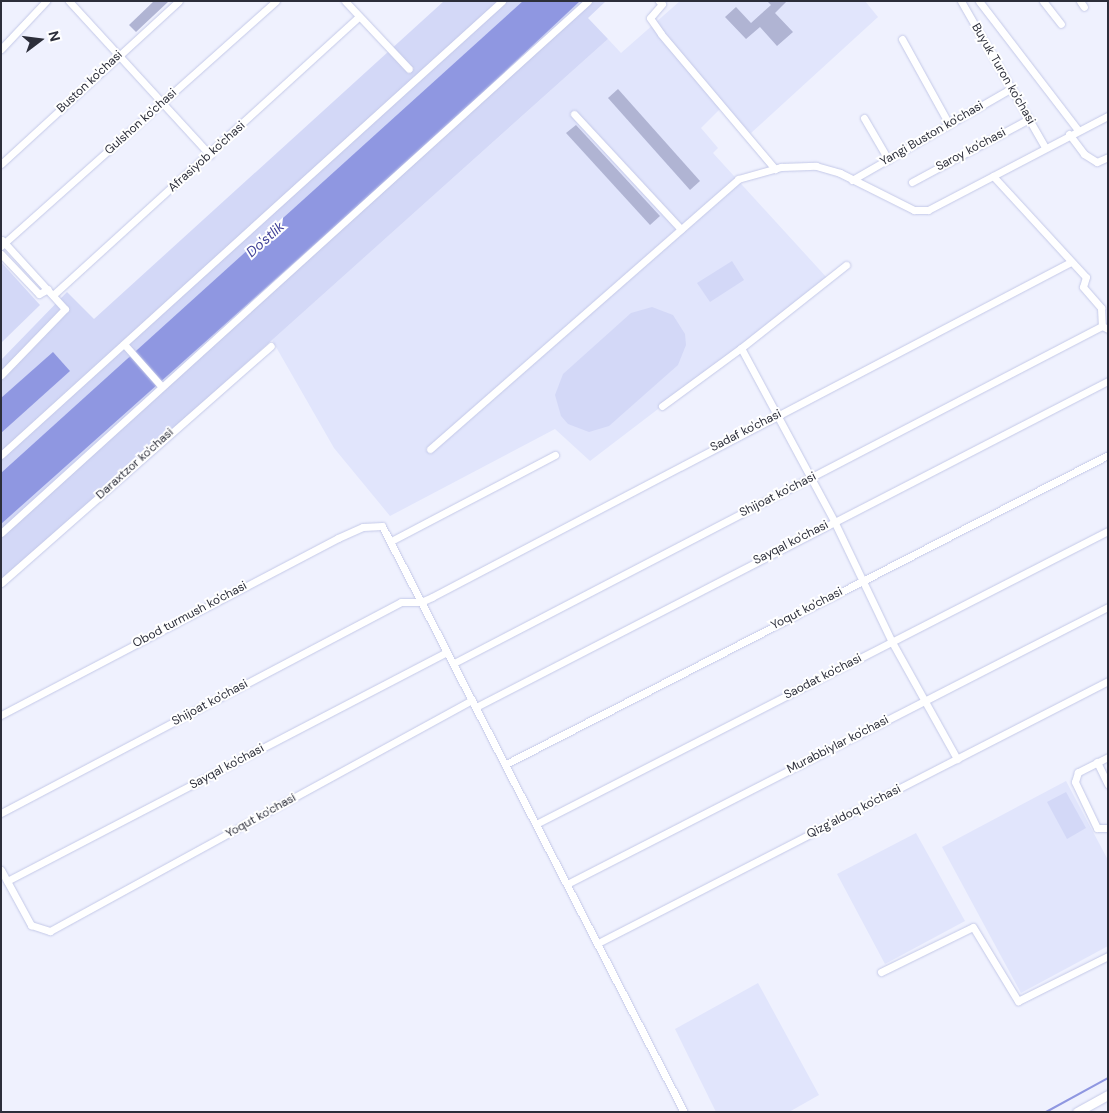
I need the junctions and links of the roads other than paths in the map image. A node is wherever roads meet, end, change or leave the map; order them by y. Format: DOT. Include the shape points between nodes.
graph roads {
  1 [pos="46,1"];
  2 [pos="69,1"];
  3 [pos="180,1"];
  4 [pos="276,1"];
  5 [pos="345,1"];
  6 [pos="502,1"];
  7 [pos="588,1"];
  8 [pos="659,1"];
  9 [pos="961,1"];
  10 [pos="979,1"];
  11 [pos="1043,1"];
  12 [pos="359,17"];
  13 [pos="1062,24"];
  14 [pos="902,39"];
  15 [pos="1,49"];
  16 [pos="120,55"];
  17 [pos="409,69"];
  18 [pos="1012,88"];
  19 [pos="162,103"];
  20 [pos="574,114"];
  21 [pos="1108,116"];
  22 [pos="864,118"];
  23 [pos="1029,119"];
  24 [pos="949,124"];
  25 [pos="1078,130"];
  26 [pos="1069,134"];
  27 [pos="1045,148"];
  28 [pos="210,155"];
  29 [pos="1108,157"];
  30 [pos="888,159"];
  31 [pos="1,164"];
  32 [pos="775,169"];
  33 [pos="992,176"];
  34 [pos="852,180"];
  35 [pos="912,182"];
  36 [pos="681,229"];
  37 [pos="2,243"];
  38 [pos="1,254"];
  39 [pos="1071,262"];
  40 [pos="846,265"];
  41 [pos="50,292"];
  42 [pos="1105,328"];
  43 [pos="124,344"];
  44 [pos="271,346"];
  45 [pos="741,348"];
  46 [pos="1,374"];
  47 [pos="1108,381"];
  48 [pos="162,387"];
  49 [pos="662,406"];
  50 [pos="777,416"];
  51 [pos="430,449"];
  52 [pos="1,455"];
  53 [pos="555,455"];
  54 [pos="1108,455"];
  55 [pos="811,478"];
  56 [pos="834,521"];
  57 [pos="1108,531"];
  58 [pos="1,533"];
  59 [pos="393,540"];
  60 [pos="862,581"];
  61 [pos="1,583"];
  62 [pos="421,602"];
  63 [pos="1108,607"];
  64 [pos="892,642"];
  65 [pos="446,652"];
  66 [pos="454,663"];
  67 [pos="1108,681"];
  68 [pos="924,701"];
  69 [pos="474,704"];
  70 [pos="1,715"];
  71 [pos="1108,756"];
  72 [pos="957,759"];
  73 [pos="1096,762"];
  74 [pos="506,764"];
  75 [pos="1108,785"];
  76 [pos="1,813"];
  77 [pos="538,823"];
  78 [pos="1108,828"];
  79 [pos="1,870"];
  80 [pos="7,881"];
  81 [pos="568,882"];
  82 [pos="600,942"];
  83 [pos="1108,956"];
  84 [pos="881,972"];
  85 [pos="1108,1095"];
  86 [pos="684,1112"];
  87 [pos="1077,1112"];
  1 -- 15 [label="street"];
  2 -- 16 [label="street"];
  3 -- 16 [label="street, Buston ko'chasi"];
  4 -- 19 [label="street, Gulshon ko'chasi"];
  5 -- 12 [label="street"];
  6 -- 43 [label="street"];
  7 -- 48 [label="street"];
  8 -- 32 [label="street" via="662,4 650,18 661,34"];
  9 -- 18 [label="street, Buyuk Turon ko'chasi"];
  10 -- 25 [label="street"];
  11 -- 13 [label="street"];
  12 -- 17 [label="street"];
  12 -- 28 [label="street, Afrasiyob ko'chasi"];
  14 -- 24 [label="street"];
  16 -- 19 [label="street"];
  16 -- 31 [label="street, Buston ko'chasi"];
  18 -- 23 [label="street, Buyuk Turon ko'chasi"];
  18 -- 24 [label="street, Yangi Buston ko'chasi"];
  19 -- 28 [label="street"];
  19 -- 37 [label="street, Gulshon ko'chasi"];
  20 -- 36 [label="street"];
  21 -- 25 [label="street"];
  22 -- 30 [label="street"];
  23 -- 27 [label="street, Buyuk Turon ko'chasi"];
  23 -- 35 [label="street, Saroy ko'chasi"];
  24 -- 30 [label="street, Yangi Buston ko'chasi"];
  25 -- 26 [label="street"];
  26 -- 27 [label="street"];
  26 -- 29 [label="street" via="1084,154 1097,162"];
  27 -- 33 [label="street"];
  28 -- 41 [label="street, Afrasiyob ko'chasi"];
  30 -- 34 [label="street, Yangi Buston ko'chasi"];
  32 -- 34 [label="street" via="816,166"];
  32 -- 36 [label="street" via="738,179"];
  33 -- 34 [label="street" via="928,210 914,210"];
  33 -- 39 [label="street"];
  36 -- 51 [label="street"];
  37 -- 41 [label="street"];
  38 -- 41 [label="street" via="39,294"];
  39 -- 42 [label="street" via="1086,278 1083,287 1101,308"];
  39 -- 50 [label="street, Sadaf ko'chasi"];
  40 -- 45 [label="street"];
  41 -- 46 [label="street" via="66,309"];
  42 -- 55 [label="street, Shijoat ko'chasi"];
  43 -- 48 [label="street"];
  43 -- 52 [label="street"];
  44 -- 61 [label="street, Daraxtzor ko'chasi"];
  45 -- 49 [label="street"];
  45 -- 50 [label="street"];
  47 -- 56 [label="street, Sayqal ko'chasi"];
  48 -- 58 [label="street"];
  50 -- 55 [label="street"];
  50 -- 62 [label="street, Sadaf ko'chasi"];
  53 -- 59 [label="street"];
  54 -- 60 [label="street, Yoqut ko'chasi"];
  55 -- 56 [label="street"];
  55 -- 66 [label="street, Shijoat ko'chasi"];
  56 -- 60 [label="street"];
  56 -- 69 [label="street, Sayqal ko'chasi"];
  57 -- 64 [label="street, Saodat ko'chasi"];
  59 -- 62 [label="street"];
  59 -- 70 [label="street, Obod turmush ko'chasi" via="382,526 363,527 338,538"];
  60 -- 64 [label="street"];
  60 -- 74 [label="street, Yoqut ko'chasi"];
  62 -- 65 [label="street"];
  62 -- 76 [label="street, Shijoat ko'chasi" via="401,602"];
  63 -- 68 [label="street, Murabbiylar ko'chasi"];
  64 -- 68 [label="street"];
  64 -- 77 [label="street, Saodat ko'chasi"];
  65 -- 66 [label="street"];
  65 -- 80 [label="street, Sayqal ko'chasi"];
  66 -- 69 [label="street"];
  67 -- 72 [label="street, Qizg'aldoq ko'chasi"];
  68 -- 72 [label="street"];
  68 -- 81 [label="street, Murabbiylar ko'chasi"];
  69 -- 74 [label="street"];
  69 -- 80 [label="street, Yoqut ko'chasi" via="50,931 31,925"];
  71 -- 73 [label="street"];
  72 -- 82 [label="street, Qizg'aldoq ko'chasi"];
  73 -- 75 [label="street"];
  73 -- 78 [label="street" via="1078,772 1075,782 1097,828"];
  74 -- 77 [label="street"];
  77 -- 81 [label="street"];
  79 -- 80 [label="street"];
  81 -- 82 [label="street"];
  82 -- 86 [label="street" via="618,986"];
  83 -- 84 [label="street" via="1018,1002 973,927"];
  85 -- 87 [label="main road"];
}
